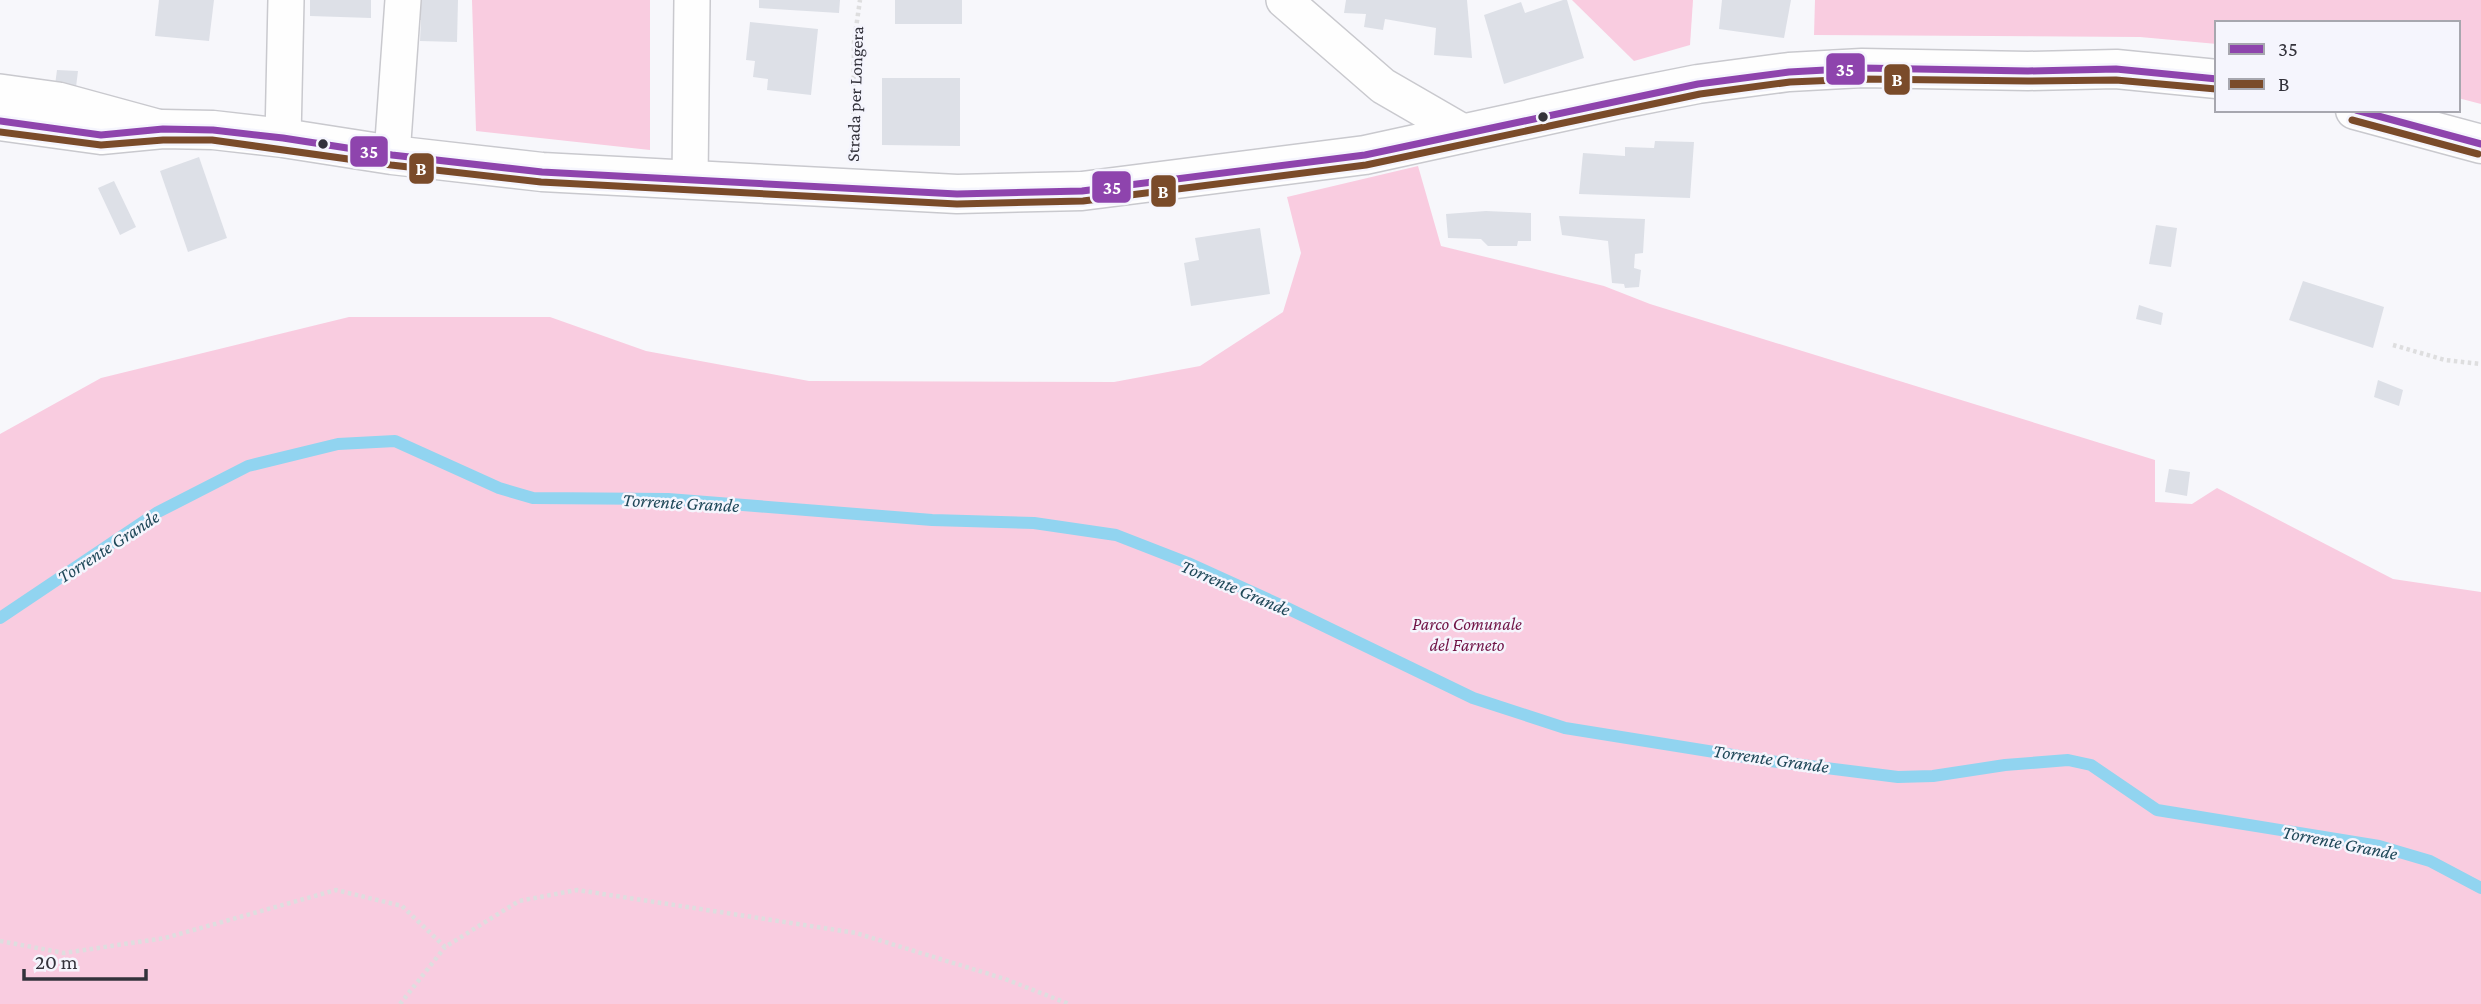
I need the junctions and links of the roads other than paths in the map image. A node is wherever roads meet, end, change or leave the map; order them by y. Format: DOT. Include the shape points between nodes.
graph roads {
  1 [pos="286,0"];
  2 [pos="402,0"];
  3 [pos="692,0"];
  4 [pos="1284,0"];
  5 [pos="2215,79"];
  6 [pos="0,92"];
  7 [pos="2362,112"];
  8 [pos="0,121"];
  9 [pos="163,129"];
  10 [pos="1466,134"];
  11 [pos="283,138"];
  12 [pos="2481,144"];
  13 [pos="392,155"];
  14 [pos="690,180"];
  1 -- 11 [label="street"];
  2 -- 13 [label="street"];
  3 -- 14 [label="street"];
  4 -- 10 [label="street" via="1383,86"];
  5 -- 10 [label="street" via="2116,69 1789,72 1698,85"];
  6 -- 9 [label="street" via="58,100"];
  7 -- 12 [label="street"];
  8 -- 9 [label="street" via="101,135"];
  9 -- 11 [label="street"];
  10 -- 14 [label="street" via="1366,155 1082,191 957,194"];
  11 -- 13 [label="street"];
  13 -- 14 [label="street" via="542,172"];
}
